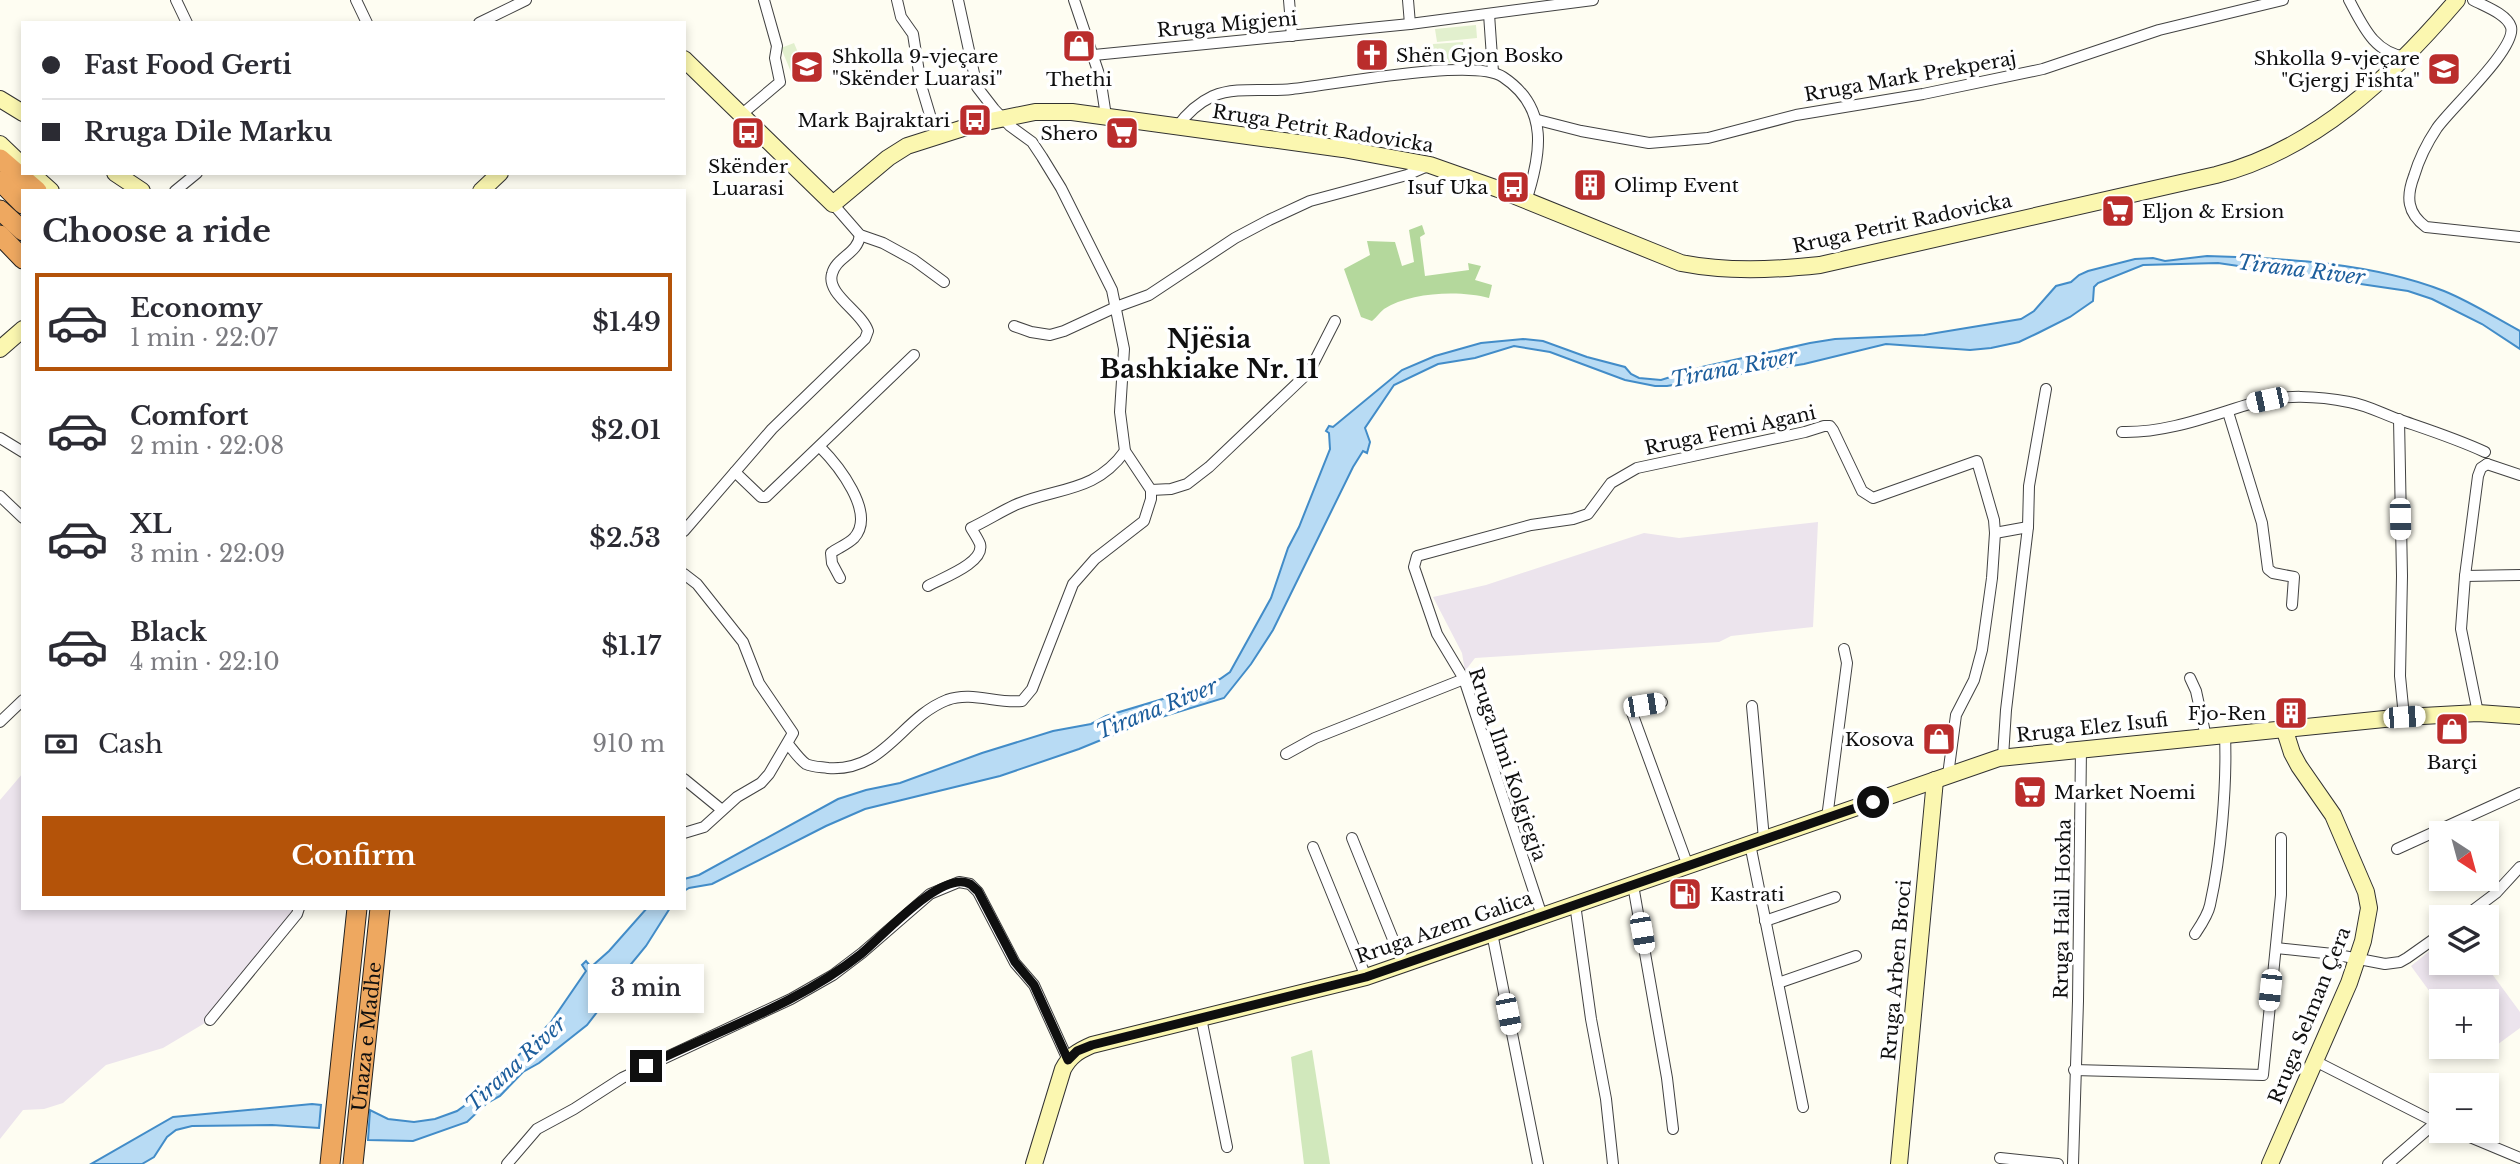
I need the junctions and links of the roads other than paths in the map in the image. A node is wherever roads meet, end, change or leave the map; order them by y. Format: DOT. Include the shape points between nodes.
graph roads {
  1 [pos="176,0"];
  2 [pos="356,0"];
  3 [pos="526,0"];
  4 [pos="764,0"];
  5 [pos="897,0"];
  6 [pos="958,0"];
  7 [pos="1074,0"];
  8 [pos="1289,0"];
  9 [pos="1408,0"];
  10 [pos="1592,0"];
  11 [pos="2283,0"];
  12 [pos="2350,0"];
  13 [pos="2457,0"];
  14 [pos="2473,0"];
  15 [pos="1489,14"];
  16 [pos="186,21"];
  17 [pos="366,21"];
  18 [pos="483,21"];
  19 [pos="1410,24"];
  20 [pos="1292,36"];
  21 [pos="2514,43"];
  22 [pos="1094,55"];
  23 [pos="2406,57"];
  24 [pos="686,62"];
  25 [pos="1493,72"];
  26 [pos="742,114"];
  27 [pos="1107,116"];
  28 [pos="1003,119"];
  29 [pos="1538,120"];
  30 [pos="1177,127"];
  31 [pos="936,135"];
  32 [pos="0,144"];
  33 [pos="0,159"];
  34 [pos="21,164"];
  35 [pos="1430,165"];
  36 [pos="33,175"];
  37 [pos="118,175"];
  38 [pos="195,175"];
  39 [pos="498,175"];
  40 [pos="0,181"];
  41 [pos="35,189"];
  42 [pos="49,189"];
  43 [pos="139,189"];
  44 [pos="177,189"];
  45 [pos="483,189"];
  46 [pos="1526,201"];
  47 [pos="21,202"];
  48 [pos="833,204"];
  49 [pos="0,210"];
  50 [pos="21,229"];
  51 [pos="0,235"];
  52 [pos="860,235"];
  53 [pos="2520,237"];
  54 [pos="0,248"];
  55 [pos="21,257"];
  56 [pos="21,266"];
  57 [pos="944,282"];
  58 [pos="1116,307"];
  59 [pos="1335,321"];
  60 [pos="1014,326"];
  61 [pos="21,331"];
  62 [pos="0,349"];
  63 [pos="914,355"];
  64 [pos="2046,389"];
  65 [pos="2228,412"];
  66 [pos="2399,419"];
  67 [pos="2122,432"];
  68 [pos="0,438"];
  69 [pos="820,447"];
  70 [pos="21,451"];
  71 [pos="1125,451"];
  72 [pos="2487,464"];
  73 [pos="735,472"];
  74 [pos="2520,475"];
  75 [pos="1151,490"];
  76 [pos="0,496"];
  77 [pos="1588,514"];
  78 [pos="21,516"];
  79 [pos="2028,527"];
  80 [pos="686,529"];
  81 [pos="1996,533"];
  82 [pos="2520,575"];
  83 [pos="686,576"];
  84 [pos="2465,576"];
  85 [pos="841,578"];
  86 [pos="928,586"];
  87 [pos="2292,605"];
  88 [pos="1844,649"];
  89 [pos="2190,678"];
  90 [pos="1464,679"];
  91 [pos="21,702"];
  92 [pos="1662,702"];
  93 [pos="1752,706"];
  94 [pos="2477,713"];
  95 [pos="2520,716"];
  96 [pos="2404,717"];
  97 [pos="0,722"];
  98 [pos="2285,731"];
  99 [pos="2225,735"];
  100 [pos="2206,737"];
  101 [pos="788,744"];
  102 [pos="2081,748"];
  103 [pos="1286,754"];
  104 [pos="2003,757"];
  105 [pos="1941,778"];
  106 [pos="686,781"];
  107 [pos="2520,793"];
  108 [pos="722,810"];
  109 [pos="1827,818"];
  110 [pos="686,832"];
  111 [pos="1352,838"];
  112 [pos="2281,838"];
  113 [pos="1757,842"];
  114 [pos="1313,847"];
  115 [pos="2397,849"];
  116 [pos="1688,866"];
  117 [pos="2520,867"];
  118 [pos="1633,885"];
  119 [pos="1835,897"];
  120 [pos="1575,905"];
  121 [pos="2480,905"];
  122 [pos="299,910"];
  123 [pos="357,910"];
  124 [pos="380,910"];
  125 [pos="1542,916"];
  126 [pos="1765,921"];
  127 [pos="1492,933"];
  128 [pos="2196,934"];
  129 [pos="2429,942"];
  130 [pos="2276,948"];
  131 [pos="1856,956"];
  132 [pos="2357,960"];
  133 [pos="1403,964"];
  134 [pos="1366,977"];
  135 [pos="1778,983"];
  136 [pos="1201,1018"];
  137 [pos="210,1020"];
  138 [pos="1068,1060"];
  139 [pos="2315,1061"];
  140 [pos="2074,1070"];
  141 [pos="1803,1107"];
  142 [pos="2429,1119"];
  143 [pos="1673,1129"];
  144 [pos="2429,1131"];
  145 [pos="2484,1143"];
  146 [pos="1040,1144"];
  147 [pos="1227,1147"];
  148 [pos="2000,1158"];
  149 [pos="2520,1158"];
  150 [pos="330,1164"];
  151 [pos="353,1164"];
  152 [pos="507,1164"];
  153 [pos="1034,1164"];
  154 [pos="1043,1164"];
  155 [pos="1538,1164"];
  156 [pos="1613,1164"];
  157 [pos="1899,1164"];
  158 [pos="2059,1164"];
  159 [pos="2073,1164"];
  160 [pos="2270,1164"];
  161 [pos="2388,1164"];
  1 -- 16 [label="street"];
  2 -- 17 [label="street"];
  3 -- 18 [label="street"];
  4 -- 26 [label="street" via="777,46 780,82"];
  5 -- 31 [label="street" via="901,17 913,34 921,85"];
  6 -- 28 [label="street" via="977,87"];
  7 -- 22 [label="street"];
  8 -- 20 [label="street"];
  9 -- 19 [label="street"];
  10 -- 15 [label="street, Rruga Migjeni"];
  11 -- 29 [label="street, Rruga Mark Prekperaj" via="2159,30 2043,69 1796,115 1708,138 1649,143"];
  12 -- 23 [label="street" via="2374,42"];
  13 -- 23 [label="main road, Rruga Petrit Radovicka"];
  14 -- 21 [label="street" via="2508,20"];
  15 -- 19 [label="street, Rruga Migjeni"];
  15 -- 25 [label="street"];
  19 -- 20 [label="street, Rruga Migjeni"];
  20 -- 22 [label="street, Rruga Migjeni"];
  21 -- 53 [label="street" via="2433,136 2408,198 2415,219 2426,227"];
  22 -- 27 [label="street"];
  23 -- 46 [label="main road, Rruga Petrit Radovicka" via="2332,120 2249,165 1820,265 1707,268"];
  24 -- 26 [label="main road"];
  25 -- 29 [label="street" via="1517,89"];
  25 -- 30 [label="street" via="1425,72 1214,95 1192,108"];
  26 -- 48 [label="main road"];
  27 -- 28 [label="main road, Rruga Petrit Radovicka" via="1035,112"];
  27 -- 30 [label="main road, Rruga Petrit Radovicka"];
  28 -- 31 [label="main road, Rruga Petrit Radovicka"];
  28 -- 58 [label="street" via="1032,142 1061,188 1112,290"];
  29 -- 46 [label="street" via="1536,163"];
  30 -- 35 [label="main road, Rruga Petrit Radovicka"];
  31 -- 48 [label="main road, Rruga Petrit Radovicka" via="888,158"];
  32 -- 34 [label="main road"];
  33 -- 41 [label="highway"];
  35 -- 46 [label="main road, Rruga Petrit Radovicka"];
  35 -- 58 [label="street" via="1310,201 1235,238 1149,295"];
  36 -- 42 [label="main road"];
  37 -- 43 [label="main road"];
  38 -- 44 [label="street"];
  39 -- 45 [label="main road"];
  40 -- 47 [label="highway"];
  48 -- 52 [label="street"];
  49 -- 50 [label="highway"];
  51 -- 55 [label="highway"];
  52 -- 57 [label="street" via="914,260"];
  52 -- 73 [label="street" via="859,243 833,269 831,285 866,324 865,339 772,429"];
  54 -- 56 [label="main road"];
  58 -- 60 [label="street" via="1049,335"];
  58 -- 71 [label="street" via="1124,349 1120,412"];
  59 -- 75 [label="street" via="1309,372 1209,467 1187,484"];
  61 -- 62 [label="main road"];
  63 -- 69 [label="street"];
  64 -- 79 [label="street, Rruga Elez Isufi" via="2029,486"];
  65 -- 66 [label="street" via="2260,401 2296,398 2349,402"];
  65 -- 67 [label="street" via="2175,427"];
  65 -- 87 [label="street" via="2262,523 2268,569 2294,578"];
  66 -- 72 [label="street" via="2485,447"];
  66 -- 96 [label="street"];
  68 -- 70 [label="street"];
  69 -- 73 [label="street" via="766,497"];
  69 -- 85 [label="street" via="844,474 858,507 854,538 831,553"];
  71 -- 75 [label="street"];
  71 -- 86 [label="street" via="1115,464 1077,487 1016,505 971,528 981,546 979,554 970,565"];
  72 -- 74 [label="street"];
  72 -- 84 [label="street" via="2478,476"];
  73 -- 80 [label="street"];
  75 -- 101 [label="street" via="1144,521 1095,559 1073,584 1032,689 1022,701 953,698 933,708 868,761 836,768 807,764"];
  76 -- 78 [label="street"];
  77 -- 81 [label="street, Rruga Femi Agani" via="1611,483 1637,468 1824,425 1833,430 1862,491 1873,498 1977,461"];
  77 -- 90 [label="street, Rruga Ilmi Kolgjegja" via="1417,556 1414,567 1437,634"];
  79 -- 81 [label="street"];
  79 -- 104 [label="street, Rruga Elez Isufi"];
  81 -- 105 [label="street" via="1982,650 1974,680 1956,715"];
  82 -- 84 [label="street"];
  83 -- 101 [label="street" via="743,642 759,683 793,733"];
  84 -- 94 [label="street" via="2461,629"];
  88 -- 109 [label="street" via="1847,663"];
  89 -- 100 [label="street"];
  90 -- 103 [label="street"];
  90 -- 125 [label="street, Rruga Ilmi Kolgjegja"];
  91 -- 97 [label="street"];
  92 -- 116 [label="street" via="1631,710"];
  93 -- 113 [label="street"];
  94 -- 95 [label="main road, Rruga Elez Isufi"];
  94 -- 96 [label="main road, Rruga Elez Isufi"];
  96 -- 98 [label="main road, Rruga Elez Isufi"];
  98 -- 99 [label="main road, Rruga Elez Isufi"];
  98 -- 132 [label="main road, Rruga Selman Çera" via="2299,766 2333,816 2366,892 2368,924"];
  99 -- 100 [label="main road, Rruga Elez Isufi"];
  99 -- 128 [label="street" via="2210,906"];
  100 -- 102 [label="main road, Rruga Elez Isufi"];
  101 -- 108 [label="street" via="761,783"];
  102 -- 104 [label="main road, Rruga Elez Isufi"];
  102 -- 140 [label="street, Rruga Halil Hoxha"];
  104 -- 105 [label="main road, Rruga Elez Isufi"];
  105 -- 109 [label="main road, Rruga Azem Galica"];
  105 -- 157 [label="main road, Rruga Arben Broci"];
  106 -- 108 [label="street"];
  107 -- 115 [label="street"];
  108 -- 110 [label="street" via="704,827"];
  109 -- 113 [label="main road, Rruga Azem Galica"];
  111 -- 133 [label="street"];
  112 -- 130 [label="street"];
  113 -- 116 [label="main road, Rruga Azem Galica"];
  113 -- 126 [label="street"];
  114 -- 134 [label="street"];
  116 -- 118 [label="main road, Rruga Azem Galica"];
  117 -- 121 [label="street"];
  118 -- 120 [label="main road, Rruga Azem Galica"];
  118 -- 143 [label="street"];
  119 -- 126 [label="street"];
  120 -- 125 [label="main road, Rruga Azem Galica"];
  120 -- 156 [label="street"];
  122 -- 137 [label="street"];
  123 -- 150 [label="highway, Unaza e Madhe"];
  124 -- 151 [label="highway, Unaza e Madhe"];
  125 -- 127 [label="main road, Rruga Azem Galica"];
  126 -- 135 [label="street"];
  127 -- 133 [label="main road, Rruga Azem Galica"];
  127 -- 155 [label="street"];
  129 -- 132 [label="street" via="2400,962"];
  130 -- 132 [label="street"];
  130 -- 140 [label="street" via="2263,1076"];
  131 -- 135 [label="street"];
  132 -- 139 [label="main road, Rruga Selman Çera"];
  133 -- 134 [label="main road, Rruga Azem Galica"];
  134 -- 136 [label="main road, Rruga Azem Galica"];
  135 -- 141 [label="street"];
  136 -- 138 [label="main road, Rruga Azem Galica" via="1092,1045"];
  136 -- 147 [label="street"];
  138 -- 146 [label="main road"];
  138 -- 152 [label="street" via="1034,985 1015,962 978,891 959,882 930,894 833,975 634,1072 544,1124"];
  139 -- 142 [label="street"];
  139 -- 160 [label="main road, Rruga Selman Çera"];
  140 -- 159 [label="street, Rruga Halil Hoxha"];
  144 -- 161 [label="street"];
  145 -- 149 [label="street"];
  146 -- 153 [label="main road"];
  146 -- 154 [label="main road"];
  148 -- 158 [label="street"];
}
